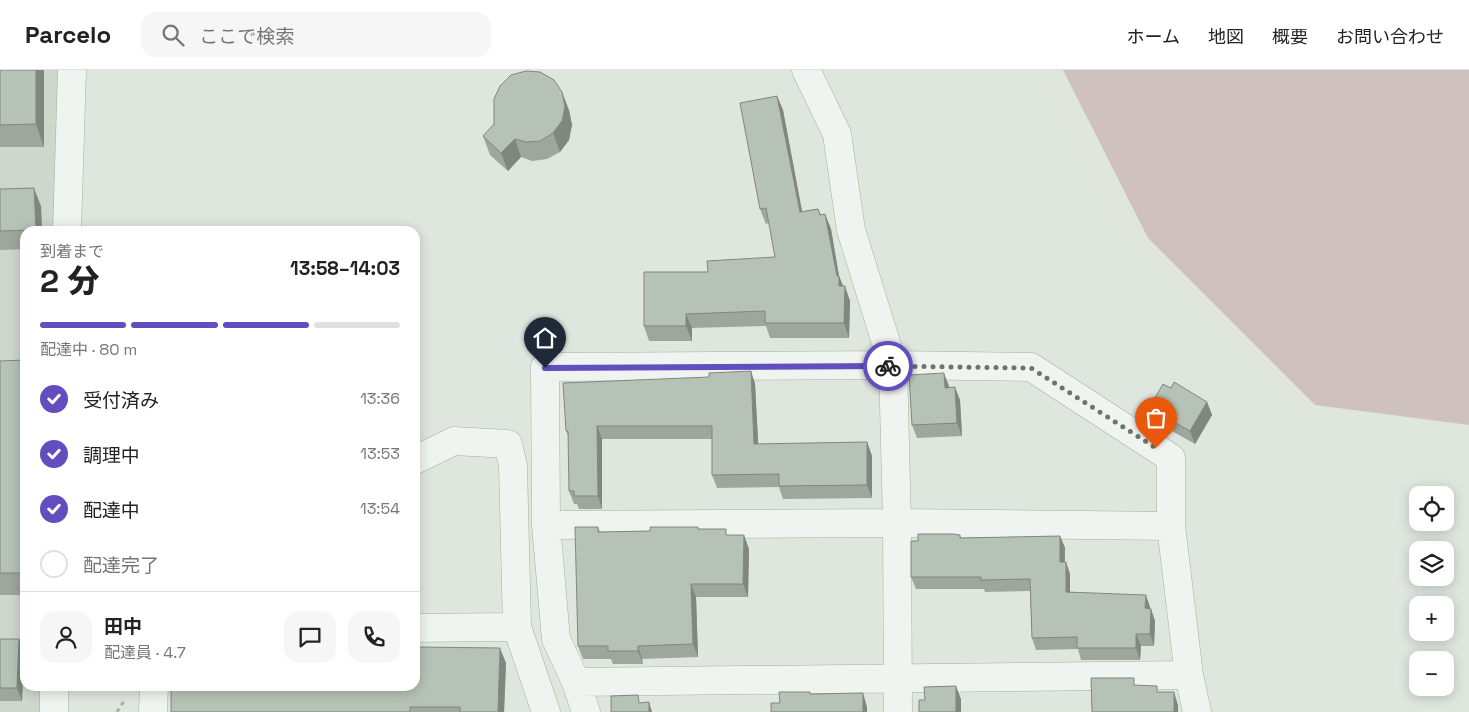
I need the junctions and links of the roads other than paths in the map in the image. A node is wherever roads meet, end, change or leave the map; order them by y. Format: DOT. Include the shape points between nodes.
graph roads {
  1 [pos="72,70"];
  2 [pos="806,70"];
  3 [pos="67,226"];
  4 [pos="893,366"];
  5 [pos="420,458"];
  6 [pos="897,523"];
  7 [pos="546,525"];
  8 [pos="1171,526"];
  9 [pos="517,626"];
  10 [pos="420,628"];
  11 [pos="1189,675"];
  12 [pos="899,678"];
  13 [pos="576,682"];
  14 [pos="54,691"];
  15 [pos="154,691"];
  16 [pos="54,712"];
  17 [pos="153,712"];
  18 [pos="546,712"];
  19 [pos="586,712"];
  20 [pos="898,712"];
  21 [pos="1197,712"];
  1 -- 3 [label="street"];
  2 -- 4 [label="street" via="837,134 851,230"];
  4 -- 6 [label="street"];
  4 -- 7 [label="street" via="545,368"];
  4 -- 8 [label="street" via="1031,368 1171,458"];
  5 -- 9 [label="street" via="454,441 508,444 513,466"];
  6 -- 7 [label="street"];
  6 -- 8 [label="street"];
  6 -- 12 [label="street"];
  7 -- 13 [label="street" via="556,639"];
  8 -- 11 [label="street"];
  9 -- 10 [label="street"];
  9 -- 18 [label="street"];
  11 -- 12 [label="street"];
  11 -- 21 [label="street"];
  12 -- 13 [label="street"];
  12 -- 20 [label="street"];
  13 -- 19 [label="street"];
  14 -- 16 [label="street"];
  15 -- 17 [label="street"];
}
